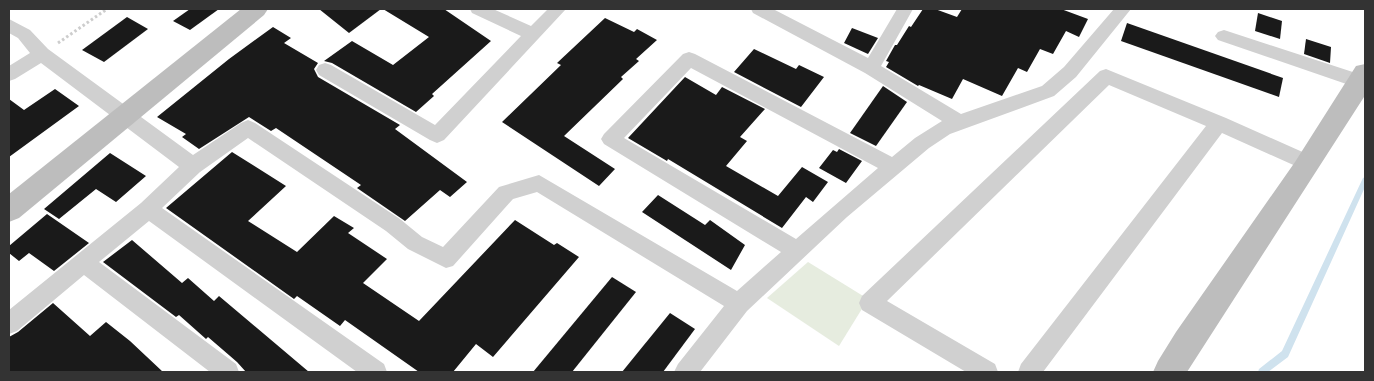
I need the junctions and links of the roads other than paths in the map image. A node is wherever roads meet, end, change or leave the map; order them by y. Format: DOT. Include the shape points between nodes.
graph roads {
  1 [pos="256,9"];
  2 [pos="478,9"];
  3 [pos="558,9"];
  4 [pos="759,9"];
  5 [pos="905,9"];
  6 [pos="1122,9"];
  7 [pos="9,25"];
  8 [pos="532,34"];
  9 [pos="1224,36"];
  10 [pos="42,54"];
  11 [pos="871,68"];
  12 [pos="325,70"];
  13 [pos="9,74"];
  14 [pos="1363,77"];
  15 [pos="125,114"];
  16 [pos="959,122"];
  17 [pos="1219,123"];
  18 [pos="1309,164"];
  19 [pos="193,166"];
  20 [pos="892,166"];
  21 [pos="148,209"];
  22 [pos="9,210"];
  23 [pos="798,250"];
  24 [pos="83,262"];
  25 [pos="739,304"];
  26 [pos="9,324"];
  27 [pos="228,372"];
  28 [pos="376,372"];
  29 [pos="686,372"];
  30 [pos="987,372"];
  31 [pos="1029,372"];
  32 [pos="1169,372"];
  1 -- 15 [label="street"];
  2 -- 8 [label="street"];
  3 -- 8 [label="street"];
  4 -- 11 [label="street"];
  5 -- 11 [label="street"];
  6 -- 16 [label="street" via="1070,72 1048,91"];
  7 -- 10 [label="street" via="24,34"];
  8 -- 12 [label="street" via="437,134"];
  9 -- 14 [label="street"];
  10 -- 13 [label="street"];
  10 -- 15 [label="street"];
  11 -- 16 [label="street"];
  14 -- 18 [label="street"];
  15 -- 19 [label="street"];
  15 -- 22 [label="street"];
  16 -- 20 [label="street" via="943,129"];
  17 -- 18 [label="street"];
  17 -- 30 [label="street" via="1106,76 870,303"];
  17 -- 31 [label="street"];
  18 -- 32 [label="street"];
  19 -- 21 [label="street"];
  19 -- 25 [label="street" via="248,128 415,243 446,259 506,193 539,183"];
  20 -- 23 [label="street"];
  20 -- 23 [label="street" via="689,59 611,139"];
  21 -- 24 [label="street"];
  21 -- 28 [label="street"];
  23 -- 25 [label="street"];
  24 -- 26 [label="street"];
  24 -- 27 [label="street"];
  25 -- 29 [label="street"];
}
